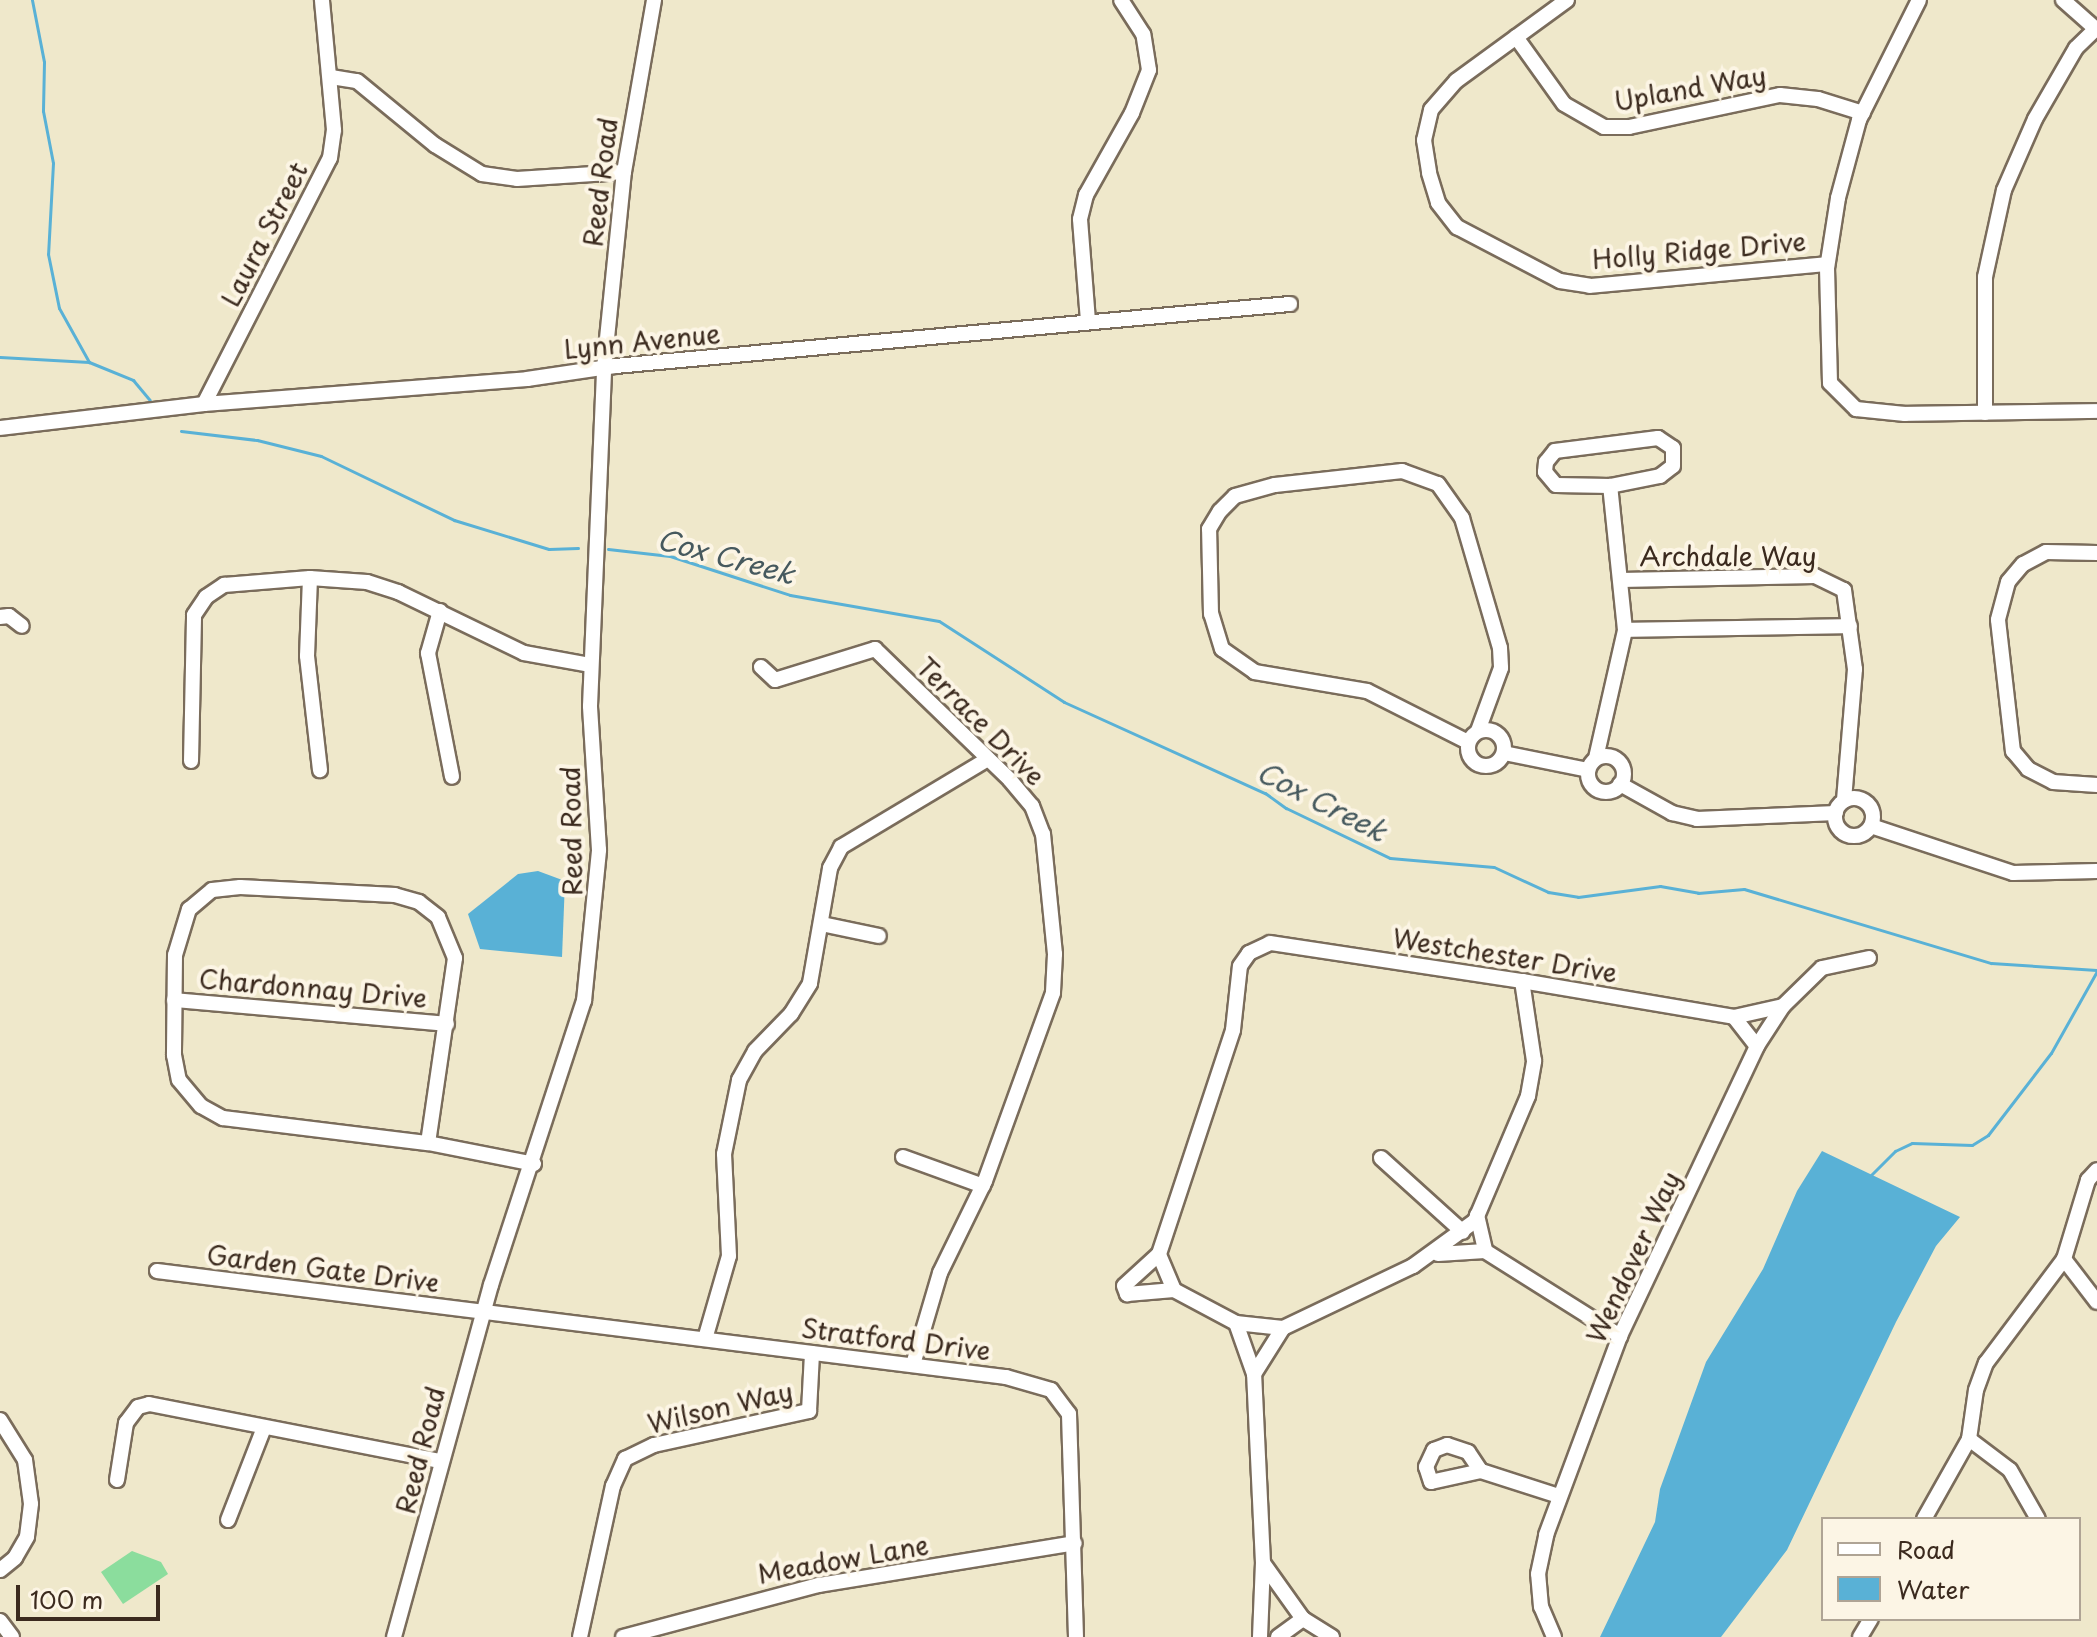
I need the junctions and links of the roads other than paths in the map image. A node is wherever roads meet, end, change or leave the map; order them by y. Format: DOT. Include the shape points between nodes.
graph roads {
  1 [pos="322,0"];
  2 [pos="654,0"];
  3 [pos="1121,0"];
  4 [pos="1567,0"];
  5 [pos="1919,0"];
  6 [pos="2063,0"];
  7 [pos="2096,30"];
  8 [pos="1516,37"];
  9 [pos="331,77"];
  10 [pos="1863,113"];
  11 [pos="624,172"];
  12 [pos="1827,264"];
  13 [pos="1290,304"];
  14 [pos="1088,321"];
  15 [pos="604,368"];
  16 [pos="204,404"];
  17 [pos="2097,411"];
  18 [pos="1985,413"];
  19 [pos="0,428"];
  20 [pos="1610,486"];
  21 [pos="2097,553"];
  22 [pos="310,578"];
  23 [pos="1621,580"];
  24 [pos="440,611"];
  25 [pos="0,617"];
  26 [pos="22,626"];
  27 [pos="1850,626"];
  28 [pos="1625,630"];
  29 [pos="591,665"];
  30 [pos="761,667"];
  31 [pos="1478,731"];
  32 [pos="1468,742"];
  33 [pos="1504,753"];
  34 [pos="988,759"];
  35 [pos="191,761"];
  36 [pos="1592,764"];
  37 [pos="320,770"];
  38 [pos="452,777"];
  39 [pos="1620,784"];
  40 [pos="2097,785"];
  41 [pos="1840,807"];
  42 [pos="1871,826"];
  43 [pos="2097,871"];
  44 [pos="822,924"];
  45 [pos="879,936"];
  46 [pos="1869,958"];
  47 [pos="1522,981"];
  48 [pos="174,1000"];
  49 [pos="1783,1006"];
  50 [pos="1734,1017"];
  51 [pos="447,1024"];
  52 [pos="1757,1046"];
  53 [pos="428,1143"];
  54 [pos="903,1157"];
  55 [pos="1381,1158"];
  56 [pos="534,1164"];
  57 [pos="2097,1170"];
  58 [pos="983,1186"];
  59 [pos="1477,1215"];
  60 [pos="1463,1232"];
  61 [pos="1485,1251"];
  62 [pos="1159,1254"];
  63 [pos="1433,1254"];
  64 [pos="2064,1259"];
  65 [pos="157,1271"];
  66 [pos="1174,1290"];
  67 [pos="2097,1302"];
  68 [pos="483,1312"];
  69 [pos="1236,1323"];
  70 [pos="1283,1328"];
  71 [pos="1620,1336"];
  72 [pos="705,1339"];
  73 [pos="812,1353"];
  74 [pos="913,1365"];
  75 [pos="1254,1374"];
  76 [pos="0,1420"];
  77 [pos="263,1430"];
  78 [pos="1969,1439"];
  79 [pos="440,1461"];
  80 [pos="1481,1471"];
  81 [pos="117,1480"];
  82 [pos="1559,1496"];
  83 [pos="1925,1517"];
  84 [pos="2037,1517"];
  85 [pos="228,1520"];
  86 [pos="1075,1543"];
  87 [pos="1263,1563"];
  88 [pos="0,1570"];
  89 [pos="1303,1619"];
  90 [pos="0,1621"];
  91 [pos="12,1637"];
  92 [pos="394,1637"];
  93 [pos="580,1637"];
  94 [pos="623,1637"];
  95 [pos="1076,1637"];
  96 [pos="1260,1637"];
  97 [pos="1278,1637"];
  98 [pos="1332,1637"];
  99 [pos="1554,1637"];
  1 -- 9 [label="street, Laura Street"];
  2 -- 11 [label="street, Reed Road"];
  3 -- 14 [label="street" via="1143,34 1149,70 1132,113 1086,195 1080,219"];
  4 -- 8 [label="street, Holly Ridge Drive"];
  5 -- 10 [label="street"];
  6 -- 7 [label="street"];
  7 -- 18 [label="street" via="2076,48 2035,119 2004,190 1985,277"];
  8 -- 10 [label="street, Upland Way" via="1564,104 1604,127 1629,127 1780,95 1818,99"];
  8 -- 12 [label="street, Holly Ridge Drive" via="1456,81 1431,110 1424,140 1429,173 1438,203 1457,227 1560,281 1590,286"];
  9 -- 11 [label="street" via="357,81 435,145 482,174 517,179"];
  9 -- 16 [label="street, Laura Street" via="330,158"];
  10 -- 12 [label="street" via="1838,198"];
  11 -- 15 [label="street, Reed Road"];
  12 -- 18 [label="street" via="1830,383 1842,399 1856,409 1905,414"];
  13 -- 14 [label="street, Lynn Avenue"];
  14 -- 15 [label="street, Lynn Avenue"];
  15 -- 16 [label="street, Lynn Avenue" via="527,379"];
  15 -- 29 [label="street, Reed Road"];
  16 -- 19 [label="street, Lynn Avenue"];
  17 -- 18 [label="street"];
  20 -- 20 [label="street" via="1660,476 1673,466 1673,448 1658,438 1555,451 1546,462 1545,472 1556,485"];
  20 -- 23 [label="street"];
  21 -- 40 [label="street" via="2046,552 2023,564 2004,592 1998,638 2008,732 2018,758 2053,782"];
  22 -- 24 [label="street" via="367,582"];
  22 -- 35 [label="street" via="224,585 199,605 192,635"];
  22 -- 37 [label="street" via="307,656"];
  23 -- 27 [label="street, Archdale Way" via="1815,576 1844,590"];
  23 -- 28 [label="street"];
  24 -- 29 [label="street" via="524,653"];
  24 -- 38 [label="street" via="428,653"];
  25 -- 26 [label="street" via="9,616"];
  27 -- 28 [label="street"];
  27 -- 41 [label="street, Archdale Way" via="1854,716"];
  28 -- 36 [label="street"];
  29 -- 56 [label="street, Reed Road" via="599,850 596,915 584,1001"];
  30 -- 34 [label="street, Terrace Drive" via="775,680 875,649"];
  31 -- 32 [label="street"];
  31 -- 32 [label="street" via="1501,668 1500,648 1462,518 1438,484 1402,471 1275,485 1235,496 1220,511 1209,529 1211,614 1222,649 1255,672 1367,691"];
  31 -- 33 [label="street" via="1496,734"];
  32 -- 33 [label="street" via="1471,758 1482,766 1496,764"];
  33 -- 36 [label="street"];
  34 -- 44 [label="street" via="841,847 830,868"];
  34 -- 58 [label="street, Terrace Drive" via="1032,806 1043,834 1055,970 1045,1025"];
  36 -- 39 [label="street" via="1590,784 1602,792"];
  36 -- 39 [label="street" via="1610,756 1622,764"];
  39 -- 41 [label="street" via="1672,813 1697,819"];
  41 -- 42 [label="street" via="1859,798 1871,807"];
  41 -- 42 [label="street" via="1838,828 1850,836 1865,834"];
  42 -- 43 [label="street" via="2013,873"];
  44 -- 45 [label="street"];
  44 -- 72 [label="street" via="803,998 755,1051 739,1080 724,1154 729,1256"];
  46 -- 49 [label="street, Wendover Way" via="1822,968"];
  47 -- 50 [label="street, Westchester Drive"];
  47 -- 59 [label="street" via="1534,1061 1528,1096"];
  47 -- 62 [label="street, Westchester Drive" via="1270,943 1249,953 1240,966 1233,1030"];
  48 -- 51 [label="street, Chardonnay Drive"];
  48 -- 51 [label="street" via="179,929 189,909 212,890 395,895 419,902 438,917 449,936 455,958"];
  48 -- 53 [label="street" via="179,1080 201,1106 223,1118"];
  49 -- 50 [label="street"];
  49 -- 52 [label="street, Wendover Way"];
  50 -- 52 [label="street"];
  51 -- 53 [label="street"];
  52 -- 71 [label="street, Wendover Way"];
  53 -- 56 [label="street"];
  54 -- 58 [label="street"];
  55 -- 60 [label="street"];
  56 -- 68 [label="street, Reed Road"];
  57 -- 64 [label="street" via="2088,1180"];
  58 -- 74 [label="street, Terrace Drive" via="940,1273"];
  59 -- 60 [label="street"];
  59 -- 61 [label="street"];
  60 -- 63 [label="street"];
  61 -- 63 [label="street"];
  61 -- 71 [label="street"];
  62 -- 66 [label="street"];
  62 -- 66 [label="street" via="1124,1286 1127,1294"];
  63 -- 70 [label="street"];
  64 -- 67 [label="street"];
  64 -- 78 [label="street" via="1986,1363"];
  65 -- 68 [label="street, Garden Gate Drive"];
  66 -- 69 [label="street"];
  68 -- 72 [label="street, Stratford Drive"];
  68 -- 79 [label="street, Reed Road"];
  69 -- 70 [label="street"];
  69 -- 75 [label="street"];
  70 -- 75 [label="street"];
  71 -- 82 [label="street, Wendover Way"];
  72 -- 73 [label="street, Stratford Drive"];
  73 -- 74 [label="street, Stratford Drive"];
  73 -- 93 [label="street, Wilson Way" via="809,1411 654,1445 625,1459 613,1486"];
  74 -- 86 [label="street, Stratford Drive" via="1006,1377 1051,1390 1062,1401 1069,1414"];
  75 -- 87 [label="street"];
  76 -- 88 [label="street" via="25,1460 31,1504 27,1537 15,1558"];
  77 -- 79 [label="street"];
  77 -- 81 [label="street" via="149,1404 138,1407 126,1423"];
  77 -- 85 [label="street"];
  78 -- 83 [label="street"];
  78 -- 84 [label="street" via="2010,1470"];
  79 -- 92 [label="street, Reed Road"];
  80 -- 82 [label="street"];
  82 -- 99 [label="street, Wendover Way" via="1538,1574 1541,1607"];
  86 -- 94 [label="street, Meadow Lane" via="819,1585"];
  86 -- 95 [label="street, Stratford Drive"];
  87 -- 89 [label="street"];
  87 -- 96 [label="street"];
  89 -- 97 [label="street"];
  89 -- 98 [label="street"];
  90 -- 91 [label="street"];
}
